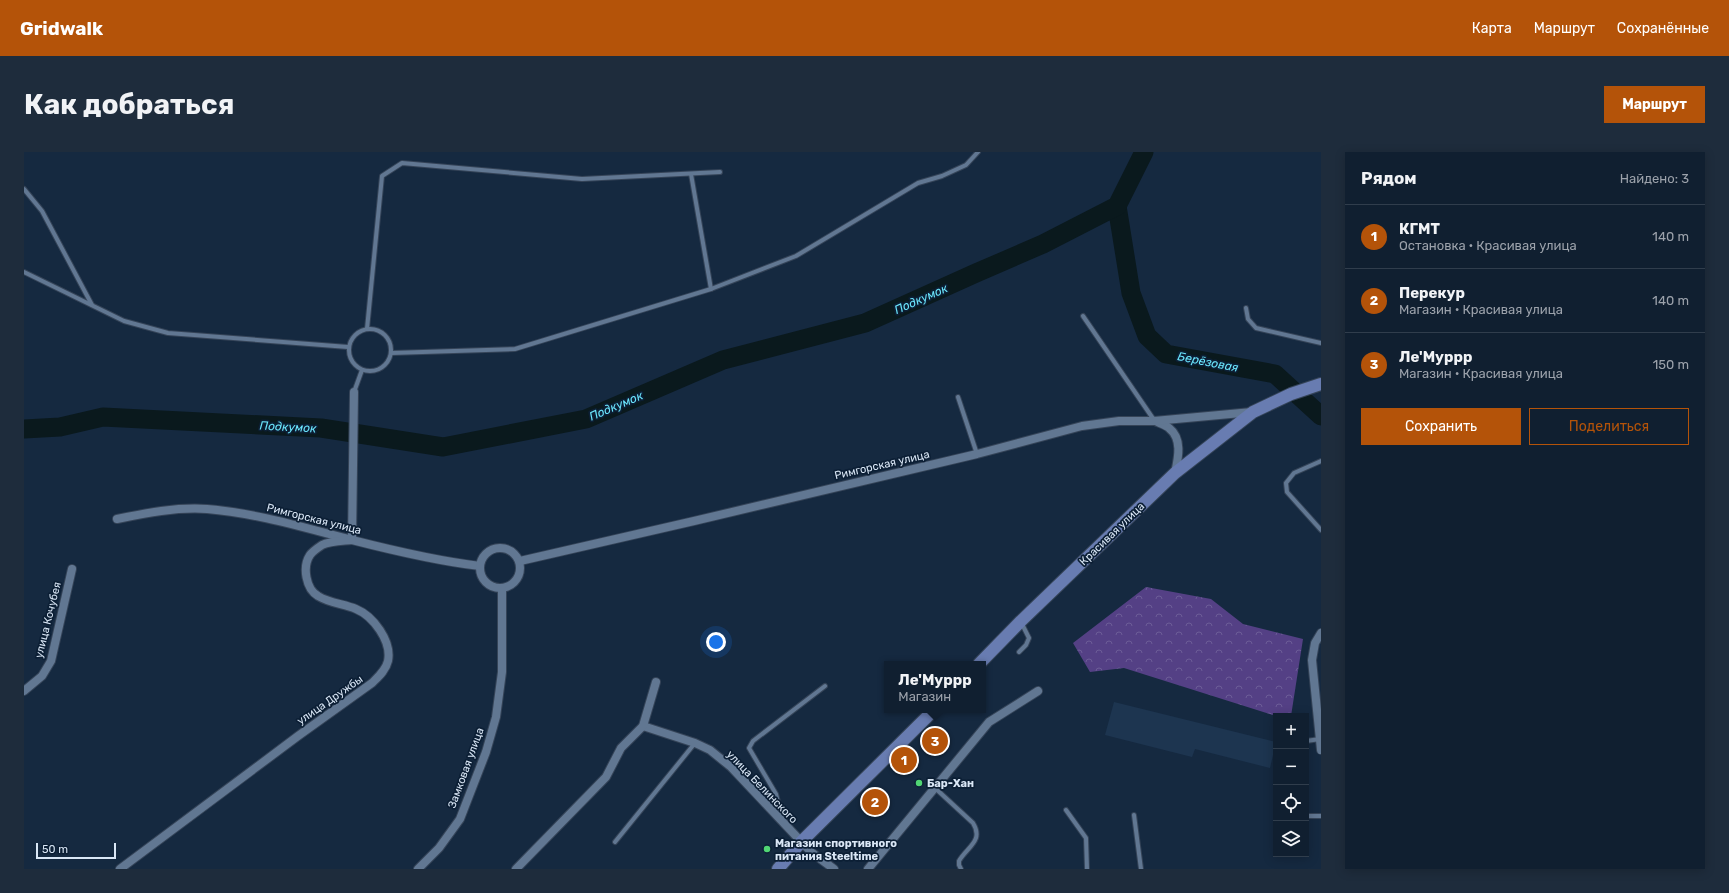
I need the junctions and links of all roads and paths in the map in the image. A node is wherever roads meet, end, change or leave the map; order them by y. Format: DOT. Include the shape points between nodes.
graph roads {
  1 [pos="978,152"];
  2 [pos="720,172"];
  3 [pos="691,174"];
  4 [pos="24,190"];
  5 [pos="24,272"];
  6 [pos="712,289"];
  7 [pos="92,306"];
  8 [pos="1246,308"];
  9 [pos="1083,316"];
  10 [pos="367,329"];
  11 [pos="1321,343"];
  12 [pos="348,347"];
  13 [pos="391,353"];
  14 [pos="362,370"];
  15 [pos="1321,384"];
  16 [pos="354,392"];
  17 [pos="958,397"];
  18 [pos="1253,412"];
  19 [pos="1154,421"];
  20 [pos="977,454"];
  21 [pos="1321,461"];
  22 [pos="1175,473"];
  23 [pos="117,519"];
  24 [pos="1321,530"];
  25 [pos="352,540"];
  26 [pos="520,561"];
  27 [pos="480,566"];
  28 [pos="72,569"];
  29 [pos="502,588"];
  30 [pos="1021,621"];
  31 [pos="1321,633"];
  32 [pos="1019,652"];
  33 [pos="982,661"];
  34 [pos="656,682"];
  35 [pos="826,686"];
  36 [pos="24,691"];
  37 [pos="1038,691"];
  38 [pos="931,713"];
  39 [pos="643,726"];
  40 [pos="1320,727"];
  41 [pos="1320,739"];
  42 [pos="1309,741"];
  43 [pos="695,743"];
  44 [pos="1321,750"];
  45 [pos="935,788"];
  46 [pos="1066,810"];
  47 [pos="1134,815"];
  48 [pos="1309,816"];
  49 [pos="1321,816"];
  50 [pos="783,824"];
  51 [pos="615,842"];
  52 [pos="801,842"];
  53 [pos="120,869"];
  54 [pos="418,869"];
  55 [pos="516,869"];
  56 [pos="778,869"];
  57 [pos="834,869"];
  58 [pos="868,869"];
  59 [pos="961,869"];
  60 [pos="1087,869"];
  61 [pos="1141,869"];
  1 -- 6 [label="lane" via="966,165 918,183 796,256"];
  2 -- 3 [label="lane"];
  3 -- 6 [label="lane"];
  3 -- 10 [label="lane" via="582,179 402,164 382,176"];
  4 -- 7 [label="lane" via="42,212"];
  5 -- 7 [label="lane"];
  6 -- 13 [label="lane" via="515,349"];
  7 -- 12 [label="lane" via="124,321 168,334"];
  8 -- 11 [label="lane" via="1248,319 1256,328"];
  9 -- 19 [label="lane"];
  10 -- 12 [label="lane" via="354,334"];
  10 -- 13 [label="lane" via="374,329 385,335 391,346"];
  12 -- 14 [label="lane" via="351,361"];
  13 -- 14 [label="lane" via="381,368 369,372"];
  14 -- 16 [label="lane"];
  15 -- 18 [label="main road, Красивая улица" via="1291,394"];
  16 -- 25 [label="street"];
  17 -- 20 [label="lane"];
  18 -- 19 [label="street, Римгорская улица"];
  18 -- 22 [label="main road, Красивая улица"];
  19 -- 20 [label="street, Римгорская улица" via="1119,421 1082,426"];
  19 -- 22 [label="street" via="1170,428 1176,438 1179,454"];
  20 -- 26 [label="street, Римгорская улица"];
  21 -- 24 [label="lane" via="1294,473 1286,483 1286,492"];
  22 -- 30 [label="main road, Красивая улица"];
  23 -- 25 [label="street, Римгорская улица" via="155,511 207,509 309,527"];
  25 -- 27 [label="street, Римгорская улица" via="440,561"];
  25 -- 53 [label="street, улица Дружбы" via="323,544 310,555 306,569 308,585 318,596 357,609 370,618 380,630 386,645 388,660 382,672 372,683"];
  26 -- 27 [label="street" via="511,551 498,548 486,553"];
  26 -- 29 [label="street" via="518,579 508,587"];
  27 -- 29 [label="street" via="486,582"];
  28 -- 36 [label="street, улица Кочубея" via="51,661 42,676"];
  29 -- 54 [label="street, Замковая улица" via="502,672 496,716 486,752 460,818 439,848"];
  30 -- 32 [label="lane" via="1028,638 1026,645"];
  30 -- 33 [label="main road, Красивая улица"];
  31 -- 40 [label="street" via="1315,643 1312,660"];
  34 -- 39 [label="street"];
  35 -- 50 [label="lane" via="753,741 749,748 776,794"];
  37 -- 45 [label="street" via="989,722"];
  38 -- 52 [label="main road"];
  39 -- 43 [label="street, улица Белинского"];
  39 -- 55 [label="street" via="621,748 606,777"];
  40 -- 41 [label="street"];
  41 -- 42 [label="lane"];
  41 -- 44 [label="street"];
  43 -- 50 [label="street, улица Белинского" via="710,750 731,767"];
  43 -- 51 [label="lane"];
  45 -- 58 [label="street"];
  45 -- 59 [label="lane" via="977,828 975,842 958,861"];
  46 -- 60 [label="lane" via="1086,838"];
  47 -- 61 [label="lane"];
  48 -- 49 [label="lane"];
  50 -- 52 [label="street, улица Белинского"];
  52 -- 56 [label="main road"];
  52 -- 57 [label="street, улица Белинского" via="810,852"];
}
